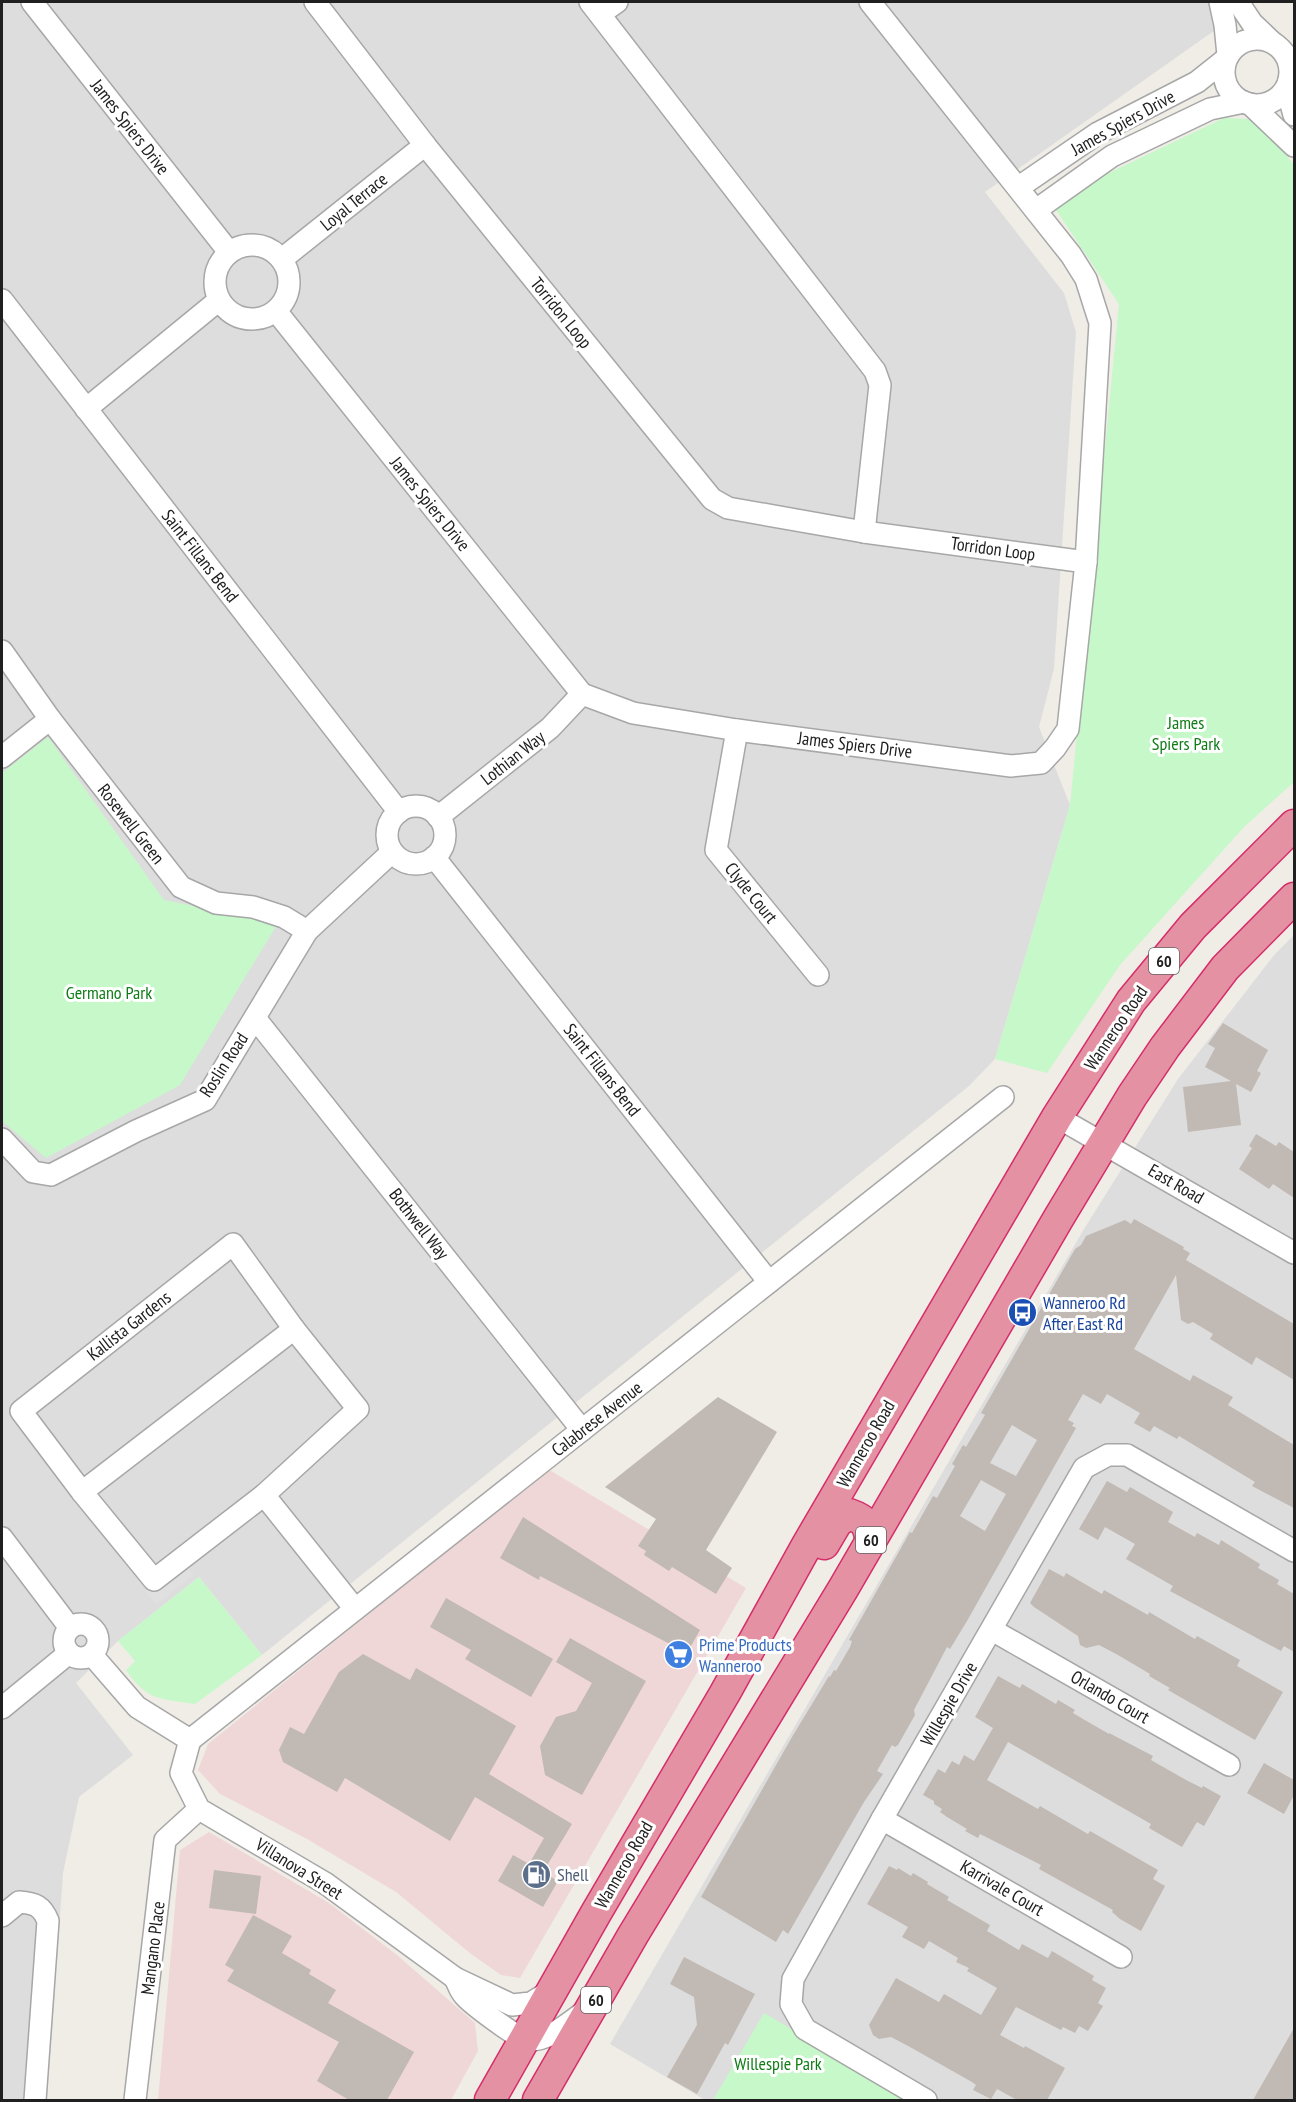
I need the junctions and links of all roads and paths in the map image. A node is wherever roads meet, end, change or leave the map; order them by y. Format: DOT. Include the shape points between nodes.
graph roads {
  1 [pos="32,2"];
  2 [pos="315,2"];
  3 [pos="617,2"];
  4 [pos="870,2"];
  5 [pos="1220,2"];
  6 [pos="1238,2"];
  7 [pos="595,8"];
  8 [pos="1273,43"];
  9 [pos="1227,57"];
  10 [pos="1288,80"];
  11 [pos="1247,103"];
  12 [pos="1294,116"];
  13 [pos="425,145"];
  14 [pos="1294,146"];
  15 [pos="1019,187"];
  16 [pos="1036,210"];
  17 [pos="229,252"];
  18 [pos="282,259"];
  19 [pos="2,300"];
  20 [pos="219,300"];
  21 [pos="276,311"];
  22 [pos="86,409"];
  23 [pos="864,532"];
  24 [pos="1086,562"];
  25 [pos="2,651"];
  26 [pos="582,694"];
  27 [pos="50,719"];
  28 [pos="737,730"];
  29 [pos="2,757"];
  30 [pos="399,812"];
  31 [pos="438,817"];
  32 [pos="1294,825"];
  33 [pos="392,852"];
  34 [pos="434,857"];
  35 [pos="1294,898"];
  36 [pos="307,931"];
  37 [pos="818,975"];
  38 [pos="255,1018"];
  39 [pos="1003,1097"];
  40 [pos="1057,1117"];
  41 [pos="2,1139"];
  42 [pos="1104,1143"];
  43 [pos="1294,1253"];
  44 [pos="770,1282"];
  45 [pos="294,1329"];
  46 [pos="582,1430"];
  47 [pos="82,1492"];
  48 [pos="264,1496"];
  49 [pos="2,1538"];
  50 [pos="871,1540"];
  51 [pos="1294,1551"];
  52 [pos="355,1609"];
  53 [pos="70,1628"];
  54 [pos="992,1630"];
  55 [pos="69,1653"];
  56 [pos="92,1655"];
  57 [pos="724,1693"];
  58 [pos="2,1708"];
  59 [pos="190,1740"];
  60 [pos="1229,1765"];
  61 [pos="198,1809"];
  62 [pos="882,1819"];
  63 [pos="2,1916"];
  64 [pos="1121,1957"];
  65 [pos="455,1978"];
  66 [pos="553,1989"];
  67 [pos="592,2006"];
  68 [pos="513,2032"];
  69 [pos="35,2100"];
  70 [pos="135,2100"];
  71 [pos="490,2100"];
  72 [pos="538,2100"];
  73 [pos="926,2100"];
  1 -- 17 [label="street, James Spiers Drive"];
  2 -- 13 [label="street, Torridon Loop"];
  3 -- 7 [label="street"];
  4 -- 15 [label="street, James Spiers Drive"];
  5 -- 9 [label="street"];
  6 -- 8 [label="street"];
  7 -- 23 [label="street" via="875,372 880,385"];
  8 -- 9 [label="street" via="1248,40 1237,45"];
  8 -- 10 [label="street" via="1287,59"];
  9 -- 11 [label="street" via="1227,87"];
  9 -- 15 [label="street, James Spiers Drive" via="1197,82 1098,133"];
  10 -- 11 [label="street" via="1274,100"];
  10 -- 12 [label="street"];
  11 -- 14 [label="street"];
  11 -- 16 [label="street, James Spiers Drive" via="1210,109 1112,156"];
  13 -- 18 [label="street, Loyal Terrace"];
  13 -- 23 [label="street, Torridon Loop" via="712,499 728,508"];
  15 -- 16 [label="street, James Spiers Drive"];
  16 -- 24 [label="street, James Spiers Drive" via="1086,279 1100,323"];
  17 -- 18 [label="street" via="254,244 266,247"];
  17 -- 20 [label="street" via="215,274"];
  18 -- 21 [label="street" via="290,284"];
  19 -- 22 [label="street, Saint Fillans Bend"];
  20 -- 21 [label="street" via="239,317 264,317"];
  20 -- 22 [label="street"];
  21 -- 26 [label="street, James Spiers Drive"];
  22 -- 30 [label="street, Saint Fillans Bend"];
  23 -- 24 [label="street, Torridon Loop"];
  24 -- 28 [label="street, James Spiers Drive" via="1068,729 1041,763 1011,766"];
  25 -- 27 [label="street, Rosewell Green"];
  26 -- 28 [label="street, James Spiers Drive" via="633,713"];
  26 -- 31 [label="street, Lothian Way" via="550,728"];
  27 -- 29 [label="street"];
  27 -- 36 [label="street, Rosewell Green" via="181,887 216,903 254,907 284,917"];
  28 -- 37 [label="street, Clyde Court" via="716,850"];
  30 -- 31 [label="street" via="418,806"];
  30 -- 33 [label="street" via="387,833"];
  31 -- 34 [label="street" via="445,836"];
  32 -- 40 [label="highway, Wanneroo Road / 60" via="1193,926 1131,1001"];
  33 -- 34 [label="street" via="416,864"];
  33 -- 36 [label="street, Roslin Road"];
  34 -- 44 [label="street, Saint Fillans Bend"];
  35 -- 42 [label="highway, 60" via="1225,968 1165,1047"];
  36 -- 38 [label="street, Roslin Road"];
  38 -- 41 [label="street, Roslin Road" via="205,1100 51,1175 33,1172"];
  38 -- 46 [label="street, Bothwell Way"];
  39 -- 44 [label="street, Calabrese Avenue"];
  40 -- 42 [label="street, East Road"];
  40 -- 57 [label="highway, Wanneroo Road / 60"];
  42 -- 43 [label="street, East Road"];
  42 -- 50 [label="highway, 60"];
  44 -- 46 [label="street, Calabrese Avenue"];
  45 -- 47 [label="street"];
  45 -- 47 [label="street, Kallista Gardens" via="233,1244 21,1411"];
  45 -- 48 [label="street, Kallista Gardens" via="358,1409"];
  46 -- 52 [label="street, Calabrese Avenue"];
  47 -- 48 [label="street, Kallista Gardens" via="154,1580"];
  48 -- 52 [label="street"];
  49 -- 53 [label="street"];
  50 -- 57 [label="highway, 60" via="868,1525 861,1518 849,1514 837,1522 759,1654"];
  50 -- 67 [label="highway, 60"];
  51 -- 54 [label="street, Willespie Drive" via="1127,1455 1108,1455 1084,1468"];
  52 -- 59 [label="street, Calabrese Avenue"];
  53 -- 55 [label="street" via="64,1638"];
  53 -- 56 [label="street" via="82,1624 93,1628 99,1639"];
  54 -- 60 [label="street, Orlando Court"];
  54 -- 62 [label="street, Willespie Drive"];
  55 -- 56 [label="street" via="80,1659"];
  55 -- 58 [label="street"];
  56 -- 59 [label="street" via="137,1707"];
  57 -- 66 [label="highway, Wanneroo Road / 60"];
  59 -- 61 [label="street" via="181,1773"];
  61 -- 65 [label="street, Villanova Street" via="325,1883"];
  61 -- 70 [label="street, Mangano Place" via="165,1840"];
  62 -- 64 [label="street, Karrivale Court"];
  62 -- 73 [label="street, Willespie Drive" via="793,1979 791,2004 805,2029"];
  63 -- 69 [label="street" via="19,1902 33,1902 43,1909 48,1921"];
  65 -- 66 [label="street, Villanova Street" via="512,2005 531,2003"];
  65 -- 68 [label="street, Villanova Street" via="464,1996"];
  66 -- 68 [label="highway, Wanneroo Road / 60"];
  67 -- 68 [label="street" via="560,2030 539,2038"];
  67 -- 72 [label="highway, 60"];
  68 -- 71 [label="highway, Wanneroo Road / 60"];
}
